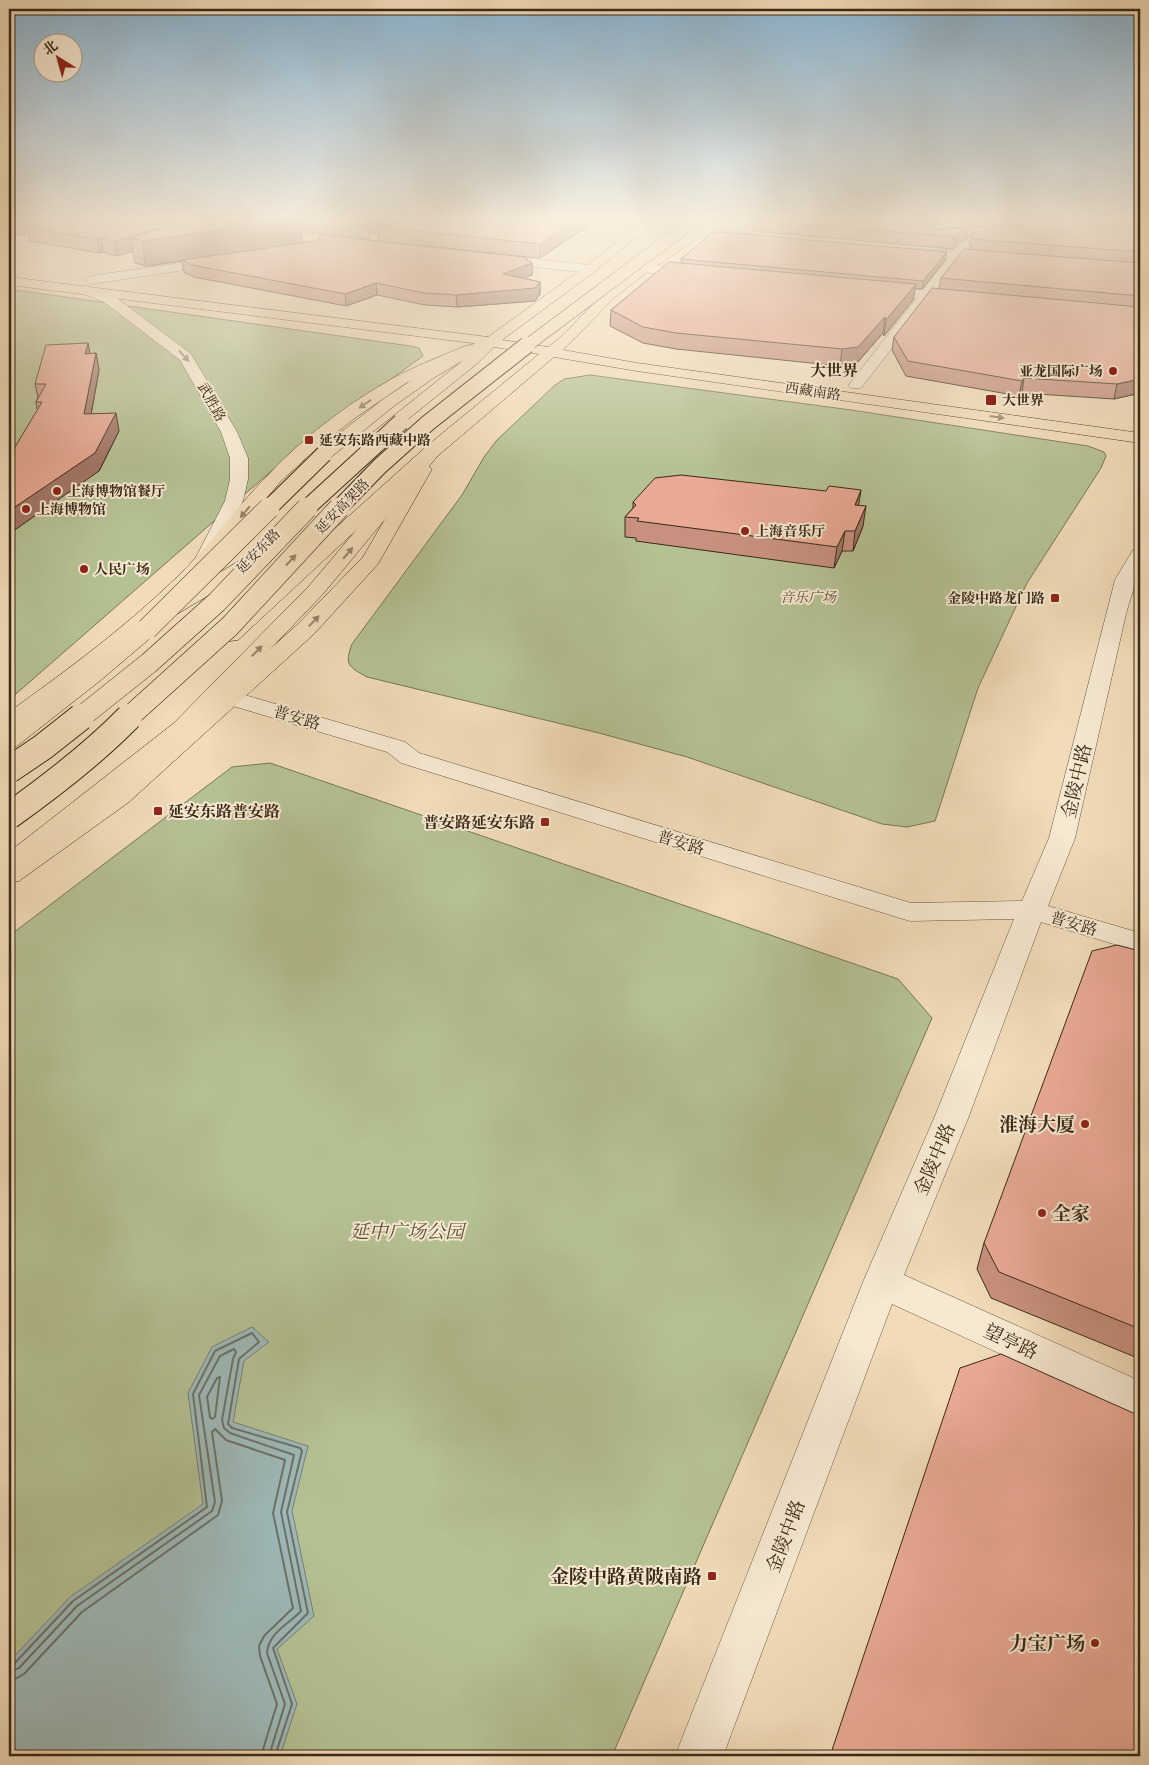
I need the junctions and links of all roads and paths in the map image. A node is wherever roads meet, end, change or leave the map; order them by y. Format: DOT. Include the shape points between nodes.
graph roads {
  1 [pos="113,301"];
  2 [pos="225,301"];
  3 [pos="545,301"];
  4 [pos="561,301"];
  5 [pos="587,301"];
  6 [pos="605,301"];
  7 [pos="920,301"];
  8 [pos="492,339"];
  9 [pos="564,344"];
  10 [pos="550,352"];
  11 [pos="856,386"];
  12 [pos="1140,424"];
  13 [pos="1140,438"];
  14 [pos="434,449"];
  15 [pos="1140,554"];
  16 [pos="204,561"];
  17 [pos="246,565"];
  18 [pos="1133,583"];
  19 [pos="118,641"];
  20 [pos="231,698"];
  21 [pos="9,723"];
  22 [pos="9,741"];
  23 [pos="9,759"];
  24 [pos="9,770"];
  25 [pos="9,814"];
  26 [pos="9,865"];
  27 [pos="9,875"];
  28 [pos="1032,910"];
  29 [pos="1140,943"];
  30 [pos="882,1282"];
  31 [pos="1140,1400"];
  32 [pos="699,1756"];
  1 -- 16 [label="street, 武胜路, one-way" via="186,357 229,432 239,458 234,501"];
  2 -- 8 [label="main road"];
  3 -- 8 [label="main road, 延安东路"];
  4 -- 24 [label="main road, 延安高架路, bridge" via="411,413 312,503 217,602 149,662 43,747"];
  25 -- 5 [label="main road, 延安高架路, one-way, bridge" via="104,742 140,705 230,626 336,511 428,423"];
  6 -- 9 [label="main road"];
  7 -- 11 [label="street"];
  8 -- 9 [label="main road, 西藏南路"];
  8 -- 10 [label="main road, 西藏南路"];
  8 -- 16 [label="main road, 延安东路, one-way" via="402,380 338,423 298,454"];
  8 -- 17 [label="main road, 延安东路" via="474,359 375,437 312,493"];
  8 -- 22 [label="main road, bridge" via="423,378 324,454 147,629"];
  9 -- 10 [label="main road"];
  9 -- 11 [label="main road, 西藏南路"];
  10 -- 13 [label="main road, 西藏南路, one-way"];
  10 -- 14 [label="main road"];
  11 -- 12 [label="main road, 西藏南路"];
  20 -- 14 [label="main road, one-way" via="306,629 371,560"];
  14 -- 25 [label="main road" via="245,623"];
  26 -- 14 [label="main road, one-way" via="182,728 316,590"];
  15 -- 18 [label="street, 金陵中路"];
  16 -- 19 [label="main road, 延安东路"];
  17 -- 19 [label="main road"];
  17 -- 23 [label="main road, 延安东路" via="171,635 72,714"];
  18 -- 28 [label="street, 金陵中路" via="1062,838"];
  19 -- 21 [label="main road, 延安东路"];
  20 -- 27 [label="main road" via="120,796"];
  20 -- 28 [label="street, 普安路" via="396,747 419,761 910,912"];
  28 -- 29 [label="street, 普安路"];
  28 -- 30 [label="street, 金陵中路" via="952,1116"];
  30 -- 31 [label="street, 望亭路"];
  30 -- 32 [label="street, 金陵中路"];
}
